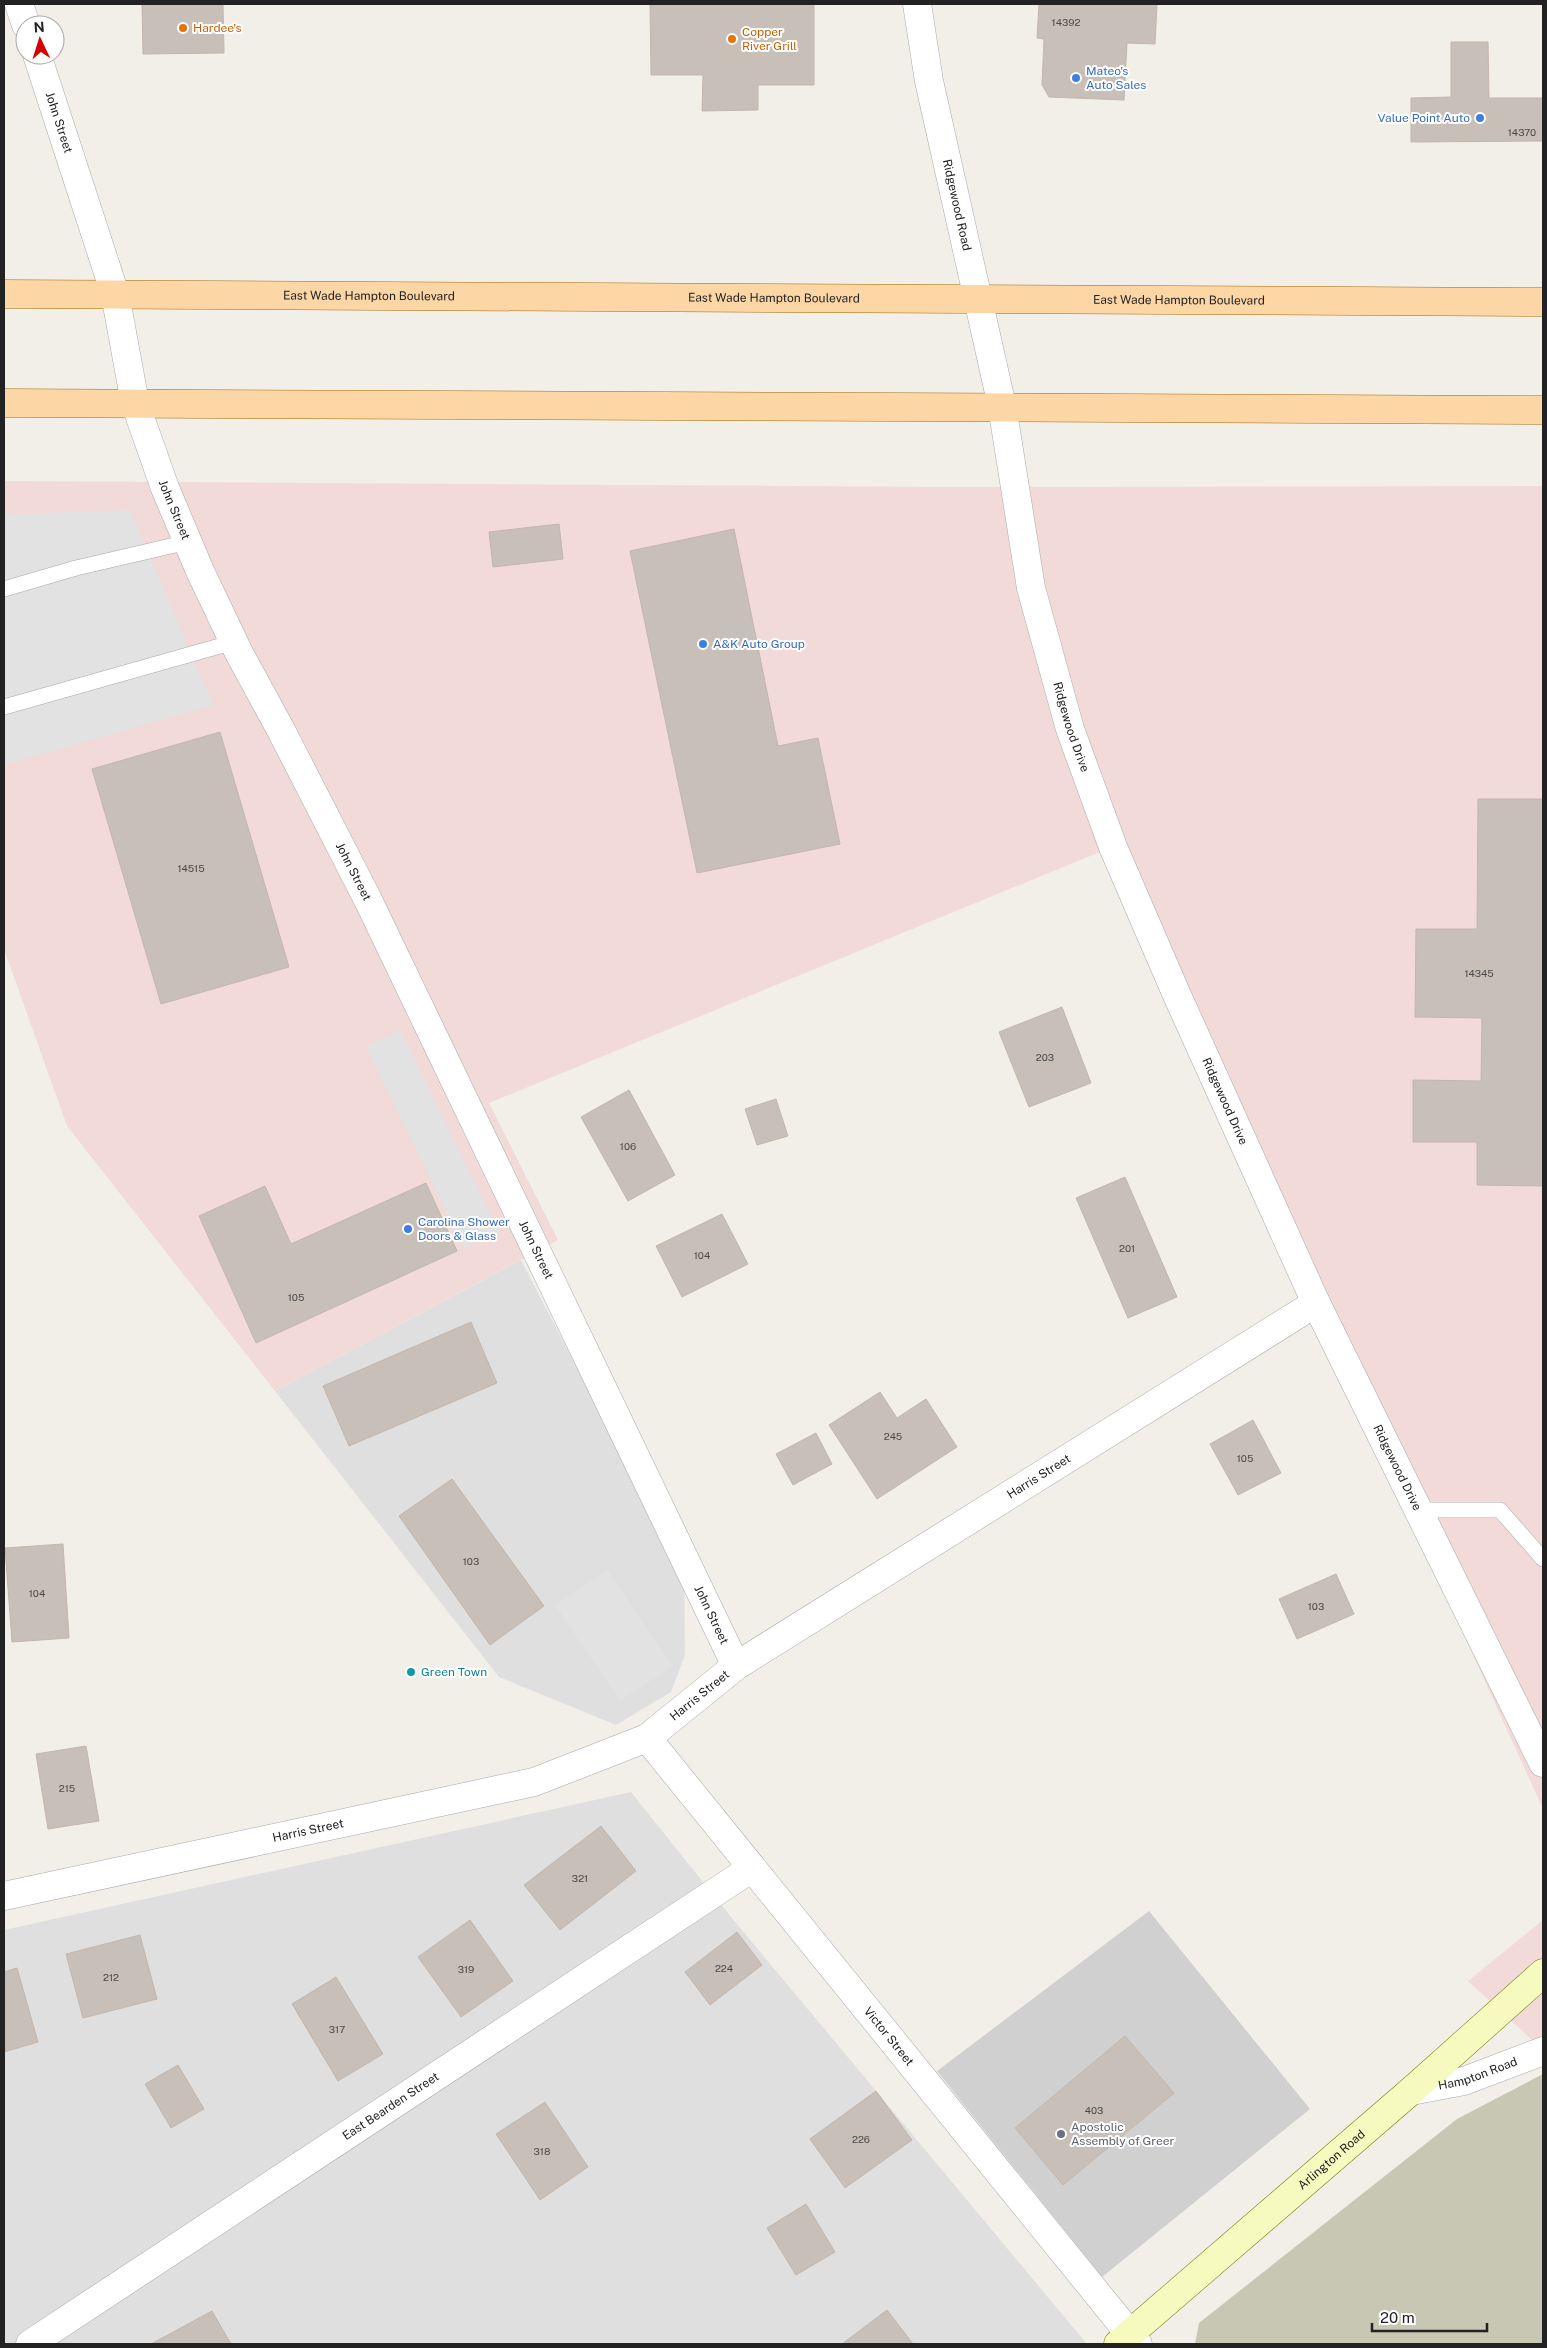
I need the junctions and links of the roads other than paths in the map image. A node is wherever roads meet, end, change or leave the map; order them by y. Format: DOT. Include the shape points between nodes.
graph roads {
  1 [pos="918,4"];
  2 [pos="40,65"];
  3 [pos="4,294"];
  4 [pos="115,294"];
  5 [pos="977,297"];
  6 [pos="1543,302"];
  7 [pos="4,403"];
  8 [pos="135,403"];
  9 [pos="1002,406"];
  10 [pos="1543,410"];
  11 [pos="188,542"];
  12 [pos="4,589"];
  13 [pos="234,642"];
  14 [pos="4,707"];
  15 [pos="1316,1303"];
  16 [pos="1418,1510"];
  17 [pos="1543,1559"];
  18 [pos="736,1666"];
  19 [pos="647,1738"];
  20 [pos="1543,1763"];
  21 [pos="752,1868"];
  22 [pos="4,1896"];
  23 [pos="1543,1973"];
  24 [pos="1543,2050"];
  25 [pos="1411,2092"];
  26 [pos="1129,2341"];
  27 [pos="30,2344"];
  1 -- 5 [label="street, Ridgewood Road" via="930,81"];
  2 -- 4 [label="street, John Street"];
  3 -- 4 [label="main road, East Wade Hampton Boulevard"];
  4 -- 5 [label="main road, East Wade Hampton Boulevard"];
  4 -- 8 [label="street, John Street"];
  5 -- 6 [label="main road, East Wade Hampton Boulevard"];
  5 -- 9 [label="street, Ridgewood Road"];
  7 -- 8 [label="main road"];
  8 -- 9 [label="main road"];
  8 -- 11 [label="street, John Street"];
  9 -- 10 [label="main road"];
  9 -- 15 [label="street, Ridgewood Drive" via="1031,588 1073,736 1113,847"];
  11 -- 12 [label="lane" via="76,568"];
  11 -- 13 [label="street, John Street"];
  13 -- 14 [label="lane"];
  13 -- 18 [label="street, John Street" via="368,900"];
  15 -- 16 [label="street, Ridgewood Drive"];
  15 -- 18 [label="street, Harris Street"];
  16 -- 17 [label="lane" via="1500,1510"];
  16 -- 20 [label="street, Ridgewood Drive"];
  18 -- 19 [label="street, Harris Street"];
  19 -- 21 [label="street, Victor Street"];
  19 -- 22 [label="street, Harris Street" via="534,1782"];
  21 -- 26 [label="street, Victor Street"];
  21 -- 27 [label="street, East Bearden Street"];
  23 -- 25 [label="main road, Arlington Road"];
  24 -- 25 [label="street, Hampton Road" via="1464,2081"];
  25 -- 26 [label="main road, Arlington Road"];
}
